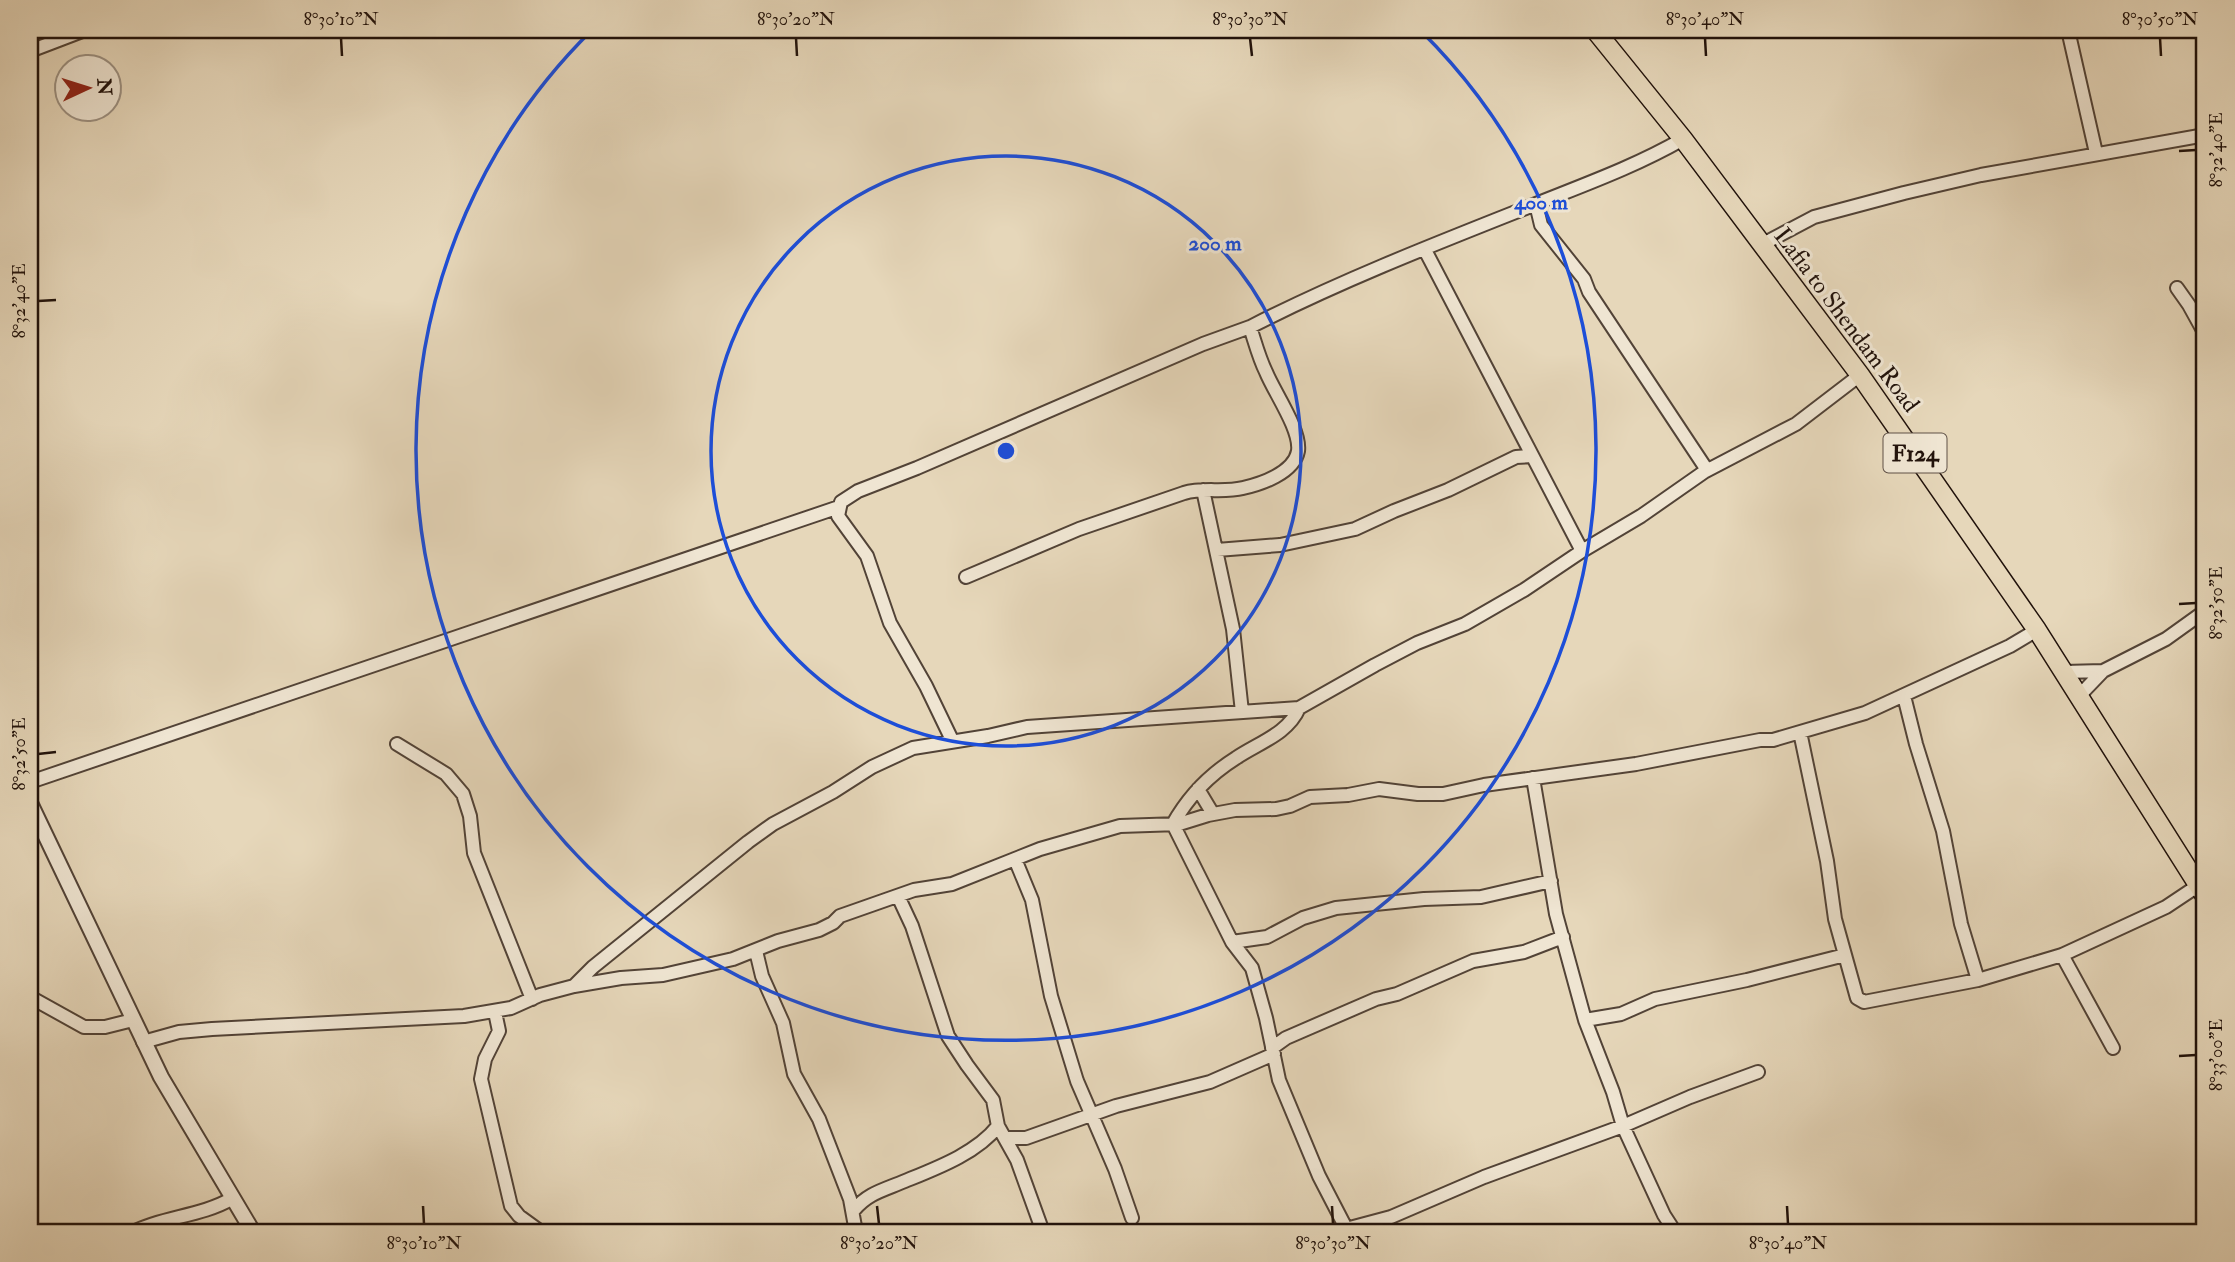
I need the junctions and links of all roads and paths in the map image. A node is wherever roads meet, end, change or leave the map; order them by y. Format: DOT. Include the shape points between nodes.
graph roads {
  1 [pos="85,30"];
  2 [pos="1595,30"];
  3 [pos="2068,30"];
  4 [pos="30,51"];
  5 [pos="2205,135"];
  6 [pos="1683,139"];
  7 [pos="2096,153"];
  8 [pos="1536,204"];
  9 [pos="1761,245"];
  10 [pos="1425,250"];
  11 [pos="2177,288"];
  12 [pos="1250,327"];
  13 [pos="2205,334"];
  14 [pos="1860,375"];
  15 [pos="1523,440"];
  16 [pos="1532,456"];
  17 [pos="1516,457"];
  18 [pos="1707,470"];
  19 [pos="1203,490"];
  20 [pos="839,507"];
  21 [pos="1217,550"];
  22 [pos="1582,551"];
  23 [pos="966,577"];
  24 [pos="2205,611"];
  25 [pos="2038,630"];
  26 [pos="2103,671"];
  27 [pos="2064,672"];
  28 [pos="1904,696"];
  29 [pos="2079,696"];
  30 [pos="1299,708"];
  31 [pos="1242,712"];
  32 [pos="1800,732"];
  33 [pos="952,740"];
  34 [pos="397,744"];
  35 [pos="1532,778"];
  36 [pos="30,782"];
  37 [pos="1198,789"];
  38 [pos="30,803"];
  39 [pos="1213,814"];
  40 [pos="1173,824"];
  41 [pos="1015,859"];
  42 [pos="1551,881"];
  43 [pos="2202,891"];
  44 [pos="898,896"];
  45 [pos="1563,937"];
  46 [pos="1232,942"];
  47 [pos="756,951"];
  48 [pos="1845,955"];
  49 [pos="2063,955"];
  50 [pos="1978,980"];
  51 [pos="574,986"];
  52 [pos="30,996"];
  53 [pos="532,999"];
  54 [pos="495,1012"];
  55 [pos="133,1020"];
  56 [pos="1585,1020"];
  57 [pos="143,1042"];
  58 [pos="2113,1048"];
  59 [pos="1273,1051"];
  60 [pos="1758,1072"];
  61 [pos="1091,1114"];
  62 [pos="1623,1126"];
  63 [pos="1003,1134"];
  64 [pos="1026,1138"];
  65 [pos="1012,1150"];
  66 [pos="849,1194"];
  67 [pos="233,1198"];
  68 [pos="863,1198"];
  69 [pos="854,1210"];
  70 [pos="1132,1218"];
  71 [pos="1347,1231"];
  72 [pos="132,1232"];
  73 [pos="253,1232"];
  74 [pos="541,1232"];
  75 [pos="856,1232"];
  76 [pos="1043,1232"];
  77 [pos="1675,1232"];
  1 -- 4 [label="street"];
  2 -- 6 [label="main road, Lafia to Shendam Road / F124"];
  3 -- 7 [label="street"];
  5 -- 7 [label="street"];
  6 -- 8 [label="street" via="1626,169"];
  6 -- 9 [label="main road, Lafia to Shendam Road / F124"];
  7 -- 9 [label="street" via="1981,175 1814,217"];
  8 -- 10 [label="street"];
  8 -- 18 [label="street" via="1541,225 1584,279 1588,292"];
  9 -- 14 [label="main road, Lafia to Shendam Road / F124"];
  10 -- 12 [label="street"];
  10 -- 15 [label="street"];
  11 -- 13 [label="street"];
  12 -- 19 [label="street" via="1296,437 1297,452 1291,464 1264,481 1240,489"];
  12 -- 20 [label="street" via="858,491 843,499"];
  14 -- 18 [label="street" via="1796,424"];
  14 -- 25 [label="main road, Lafia to Shendam Road / F124"];
  15 -- 16 [label="street"];
  15 -- 17 [label="street"];
  16 -- 17 [label="street"];
  16 -- 22 [label="street"];
  17 -- 21 [label="street" via="1354,529 1280,545"];
  18 -- 22 [label="street"];
  19 -- 21 [label="street"];
  19 -- 23 [label="street" via="1079,529"];
  20 -- 33 [label="street" via="838,516 867,556 890,623"];
  20 -- 36 [label="street"];
  21 -- 31 [label="street" via="1233,629"];
  22 -- 30 [label="street" via="1465,624 1417,643"];
  24 -- 26 [label="street" via="2166,639"];
  25 -- 27 [label="main road, Lafia to Shendam Road / F124"];
  25 -- 28 [label="street"];
  26 -- 27 [label="street"];
  26 -- 29 [label="street"];
  27 -- 29 [label="main road, Lafia to Shendam Road / F124"];
  28 -- 32 [label="street"];
  28 -- 50 [label="street" via="1943,831 1961,924"];
  29 -- 43 [label="main road, Lafia to Shendam Road / F124"];
  30 -- 31 [label="street"];
  30 -- 37 [label="street" via="1290,724 1234,759"];
  31 -- 33 [label="street" via="1027,727"];
  32 -- 35 [label="street" via="1636,764"];
  32 -- 48 [label="street"];
  33 -- 51 [label="street" via="913,748 872,767 772,824"];
  34 -- 53 [label="street" via="446,774 463,794 474,853"];
  35 -- 39 [label="street" via="1443,794 1379,789 1310,797 1276,809"];
  35 -- 42 [label="street"];
  37 -- 39 [label="street"];
  37 -- 40 [label="street"];
  38 -- 55 [label="street"];
  39 -- 40 [label="street"];
  40 -- 41 [label="street" via="1120,826"];
  40 -- 46 [label="street"];
  41 -- 44 [label="street" via="952,884"];
  41 -- 61 [label="street" via="1032,900 1051,996"];
  42 -- 45 [label="street"];
  42 -- 46 [label="street" via="1481,897 1335,908 1267,937"];
  43 -- 49 [label="street"];
  44 -- 47 [label="street"];
  44 -- 63 [label="street" via="948,1037 993,1100"];
  45 -- 56 [label="street"];
  45 -- 59 [label="street" via="1524,952 1473,961 1376,999 1286,1038"];
  46 -- 59 [label="street" via="1252,968"];
  47 -- 51 [label="street" via="680,972"];
  47 -- 66 [label="street" via="783,1023 794,1073 819,1119"];
  48 -- 50 [label="street" via="1854,992 1861,1001"];
  48 -- 56 [label="street"];
  49 -- 50 [label="street"];
  49 -- 58 [label="street"];
  51 -- 53 [label="street"];
  52 -- 55 [label="street" via="84,1027"];
  53 -- 54 [label="street"];
  54 -- 57 [label="street" via="212,1029"];
  54 -- 74 [label="street" via="499,1031 482,1067 482,1088 511,1206"];
  55 -- 57 [label="street"];
  56 -- 62 [label="street"];
  57 -- 67 [label="street"];
  59 -- 61 [label="street" via="1210,1082"];
  59 -- 71 [label="street" via="1284,1093"];
  60 -- 62 [label="street"];
  61 -- 64 [label="street"];
  61 -- 70 [label="street"];
  62 -- 71 [label="street"];
  62 -- 77 [label="street"];
  63 -- 64 [label="street"];
  63 -- 65 [label="street"];
  63 -- 68 [label="street"];
  64 -- 65 [label="street"];
  65 -- 76 [label="street"];
  66 -- 68 [label="street"];
  66 -- 69 [label="street"];
  67 -- 72 [label="street" via="215,1208"];
  67 -- 73 [label="street"];
  68 -- 69 [label="street"];
  69 -- 75 [label="street"];
}
